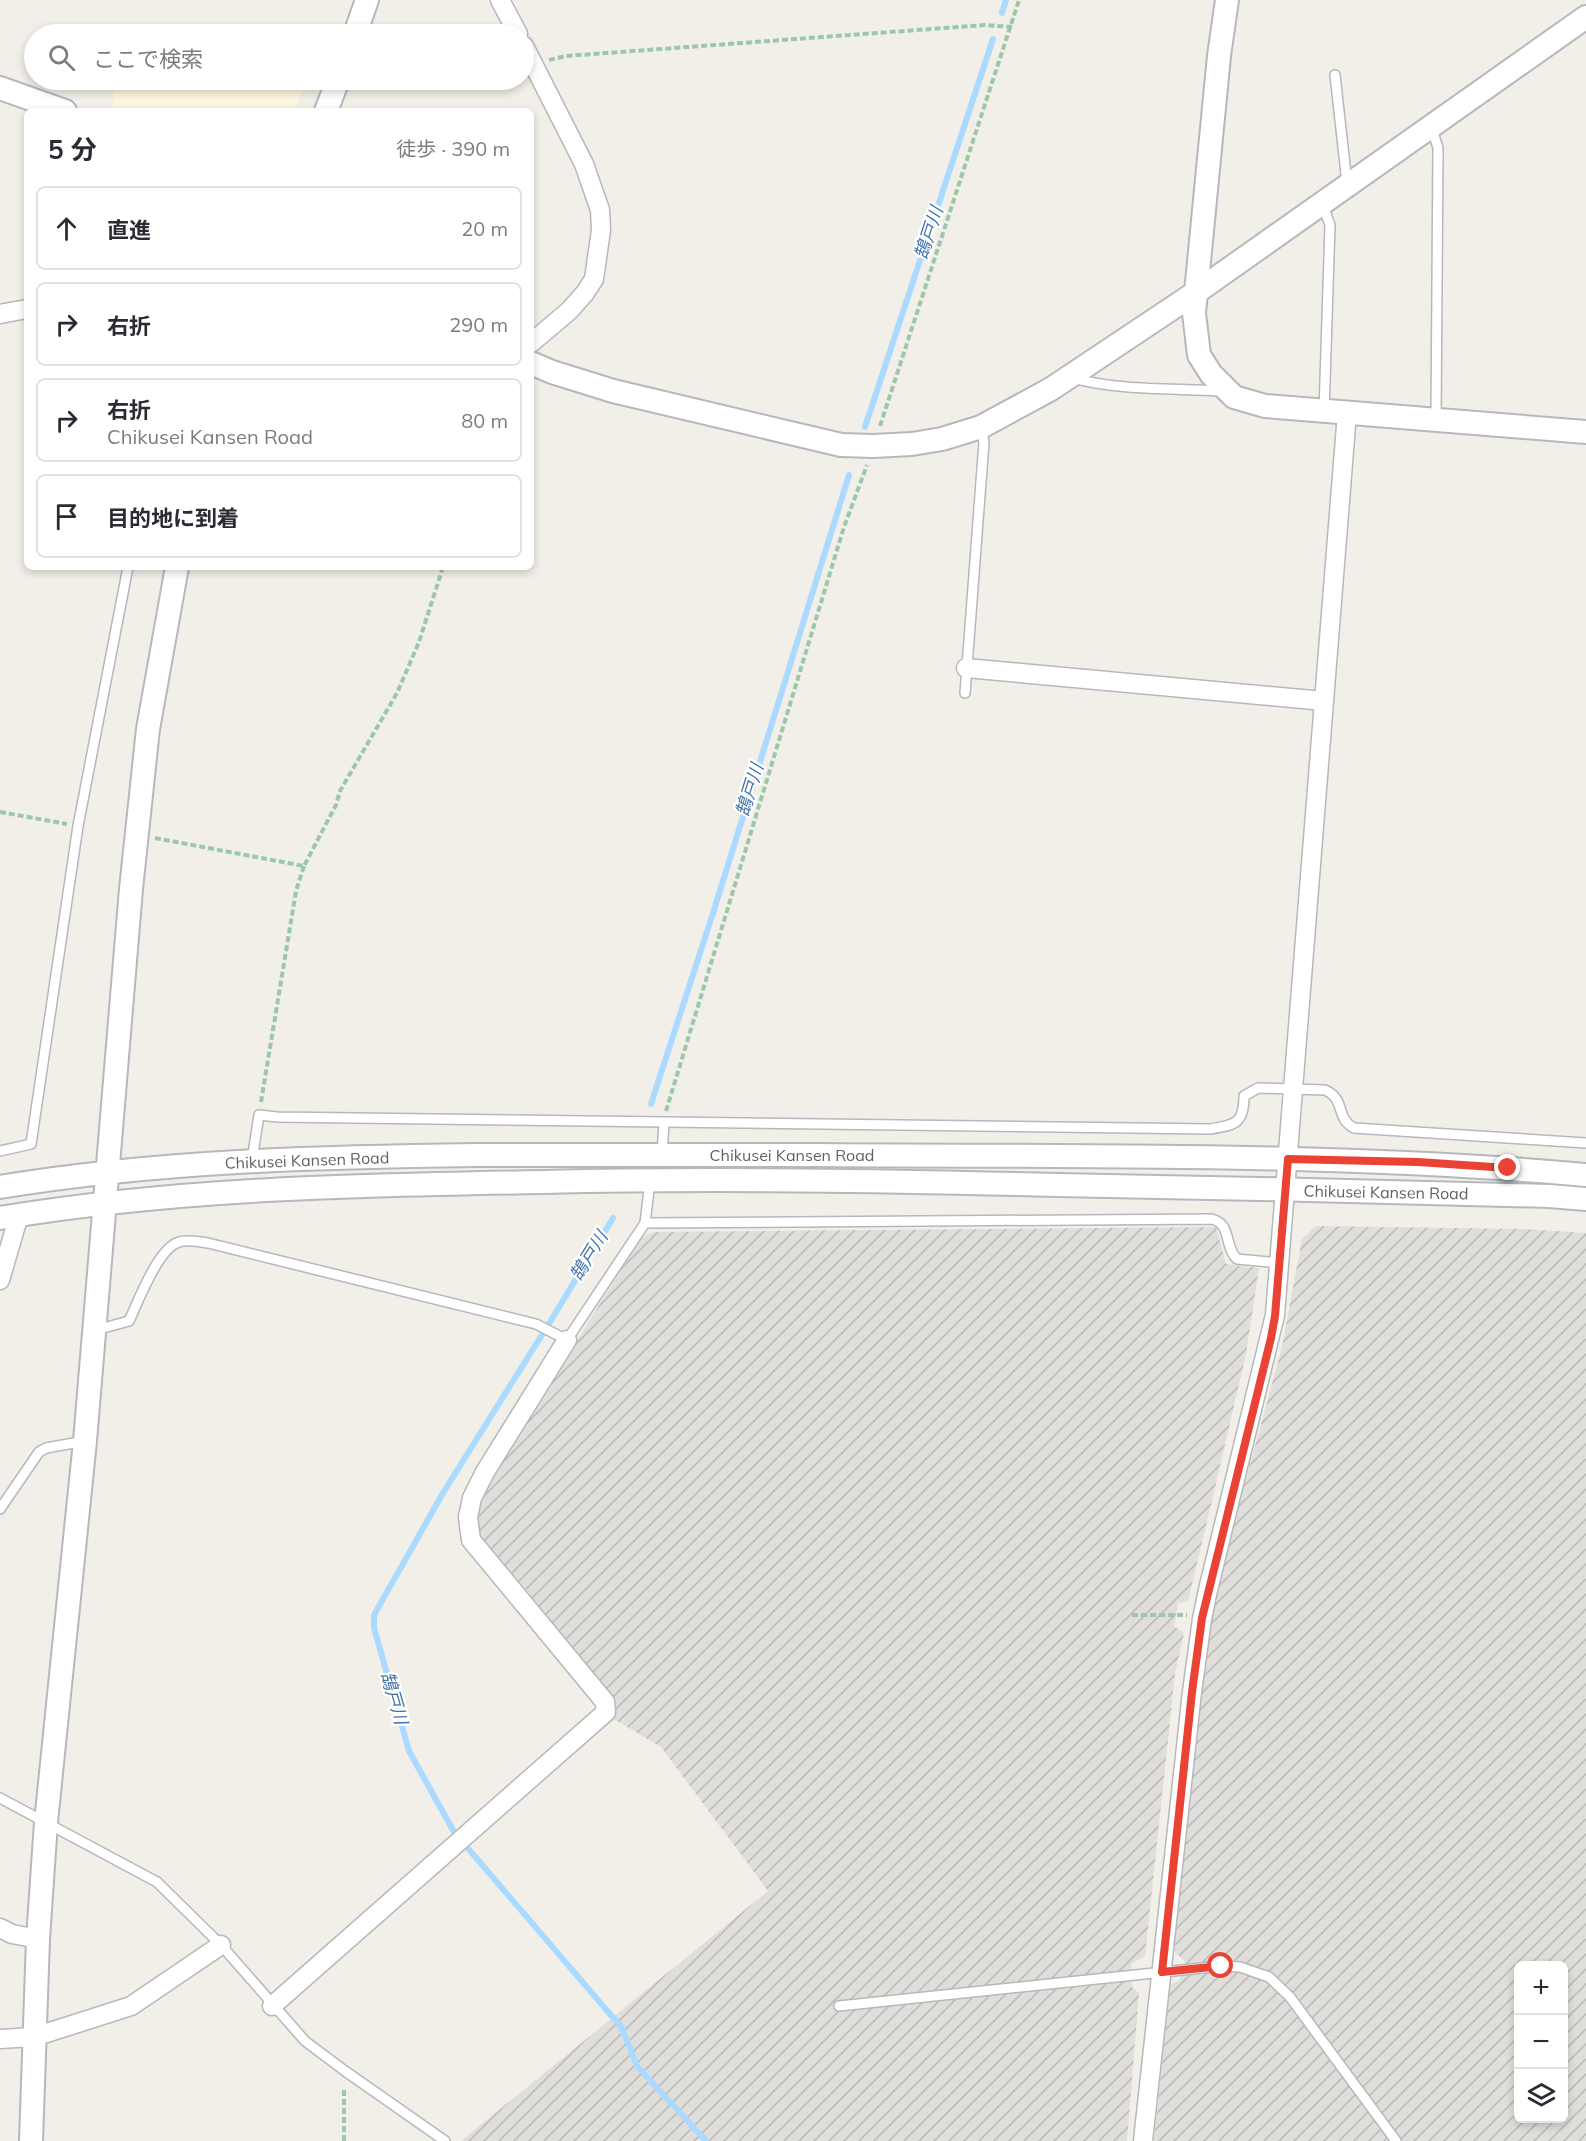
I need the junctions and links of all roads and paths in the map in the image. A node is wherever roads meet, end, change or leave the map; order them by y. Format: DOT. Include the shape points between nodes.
graph roads {
  1 [pos="367,0"];
  2 [pos="500,0"];
  3 [pos="1019,0"];
  4 [pos="1227,0"];
  5 [pos="1586,17"];
  6 [pos="359,24"];
  7 [pos="513,24"];
  8 [pos="1012,27"];
  9 [pos="534,66"];
  10 [pos="1335,75"];
  11 [pos="0,88"];
  12 [pos="334,90"];
  13 [pos="43,107"];
  14 [pos="327,108"];
  15 [pos="1431,126"];
  16 [pos="1347,186"];
  17 [pos="1322,203"];
  18 [pos="1198,291"];
  19 [pos="24,310"];
  20 [pos="0,314"];
  21 [pos="534,340"];
  22 [pos="534,364"];
  23 [pos="1070,377"];
  24 [pos="1228,392"];
  25 [pos="1324,412"];
  26 [pos="1347,413"];
  27 [pos="1436,419"];
  28 [pos="981,428"];
  29 [pos="1586,432"];
  30 [pos="873,446"];
  31 [pos="127,570"];
  32 [pos="176,570"];
  33 [pos="442,570"];
  34 [pos="966,668"];
  35 [pos="965,693"];
  36 [pos="1324,701"];
  37 [pos="0,812"];
  38 [pos="78,826"];
  39 [pos="136,835"];
  40 [pos="304,866"];
  41 [pos="1293,1089"];
  42 [pos="259,1115"];
  43 [pos="664,1123"];
  44 [pos="1586,1143"];
  45 [pos="0,1151"];
  46 [pos="662,1154"];
  47 [pos="1288,1159"];
  48 [pos="252,1160"];
  49 [pos="107,1172"];
  50 [pos="1586,1175"];
  51 [pos="650,1179"];
  52 [pos="0,1187"];
  53 [pos="1286,1189"];
  54 [pos="1586,1199"];
  55 [pos="104,1203"];
  56 [pos="9,1216"];
  57 [pos="645,1223"];
  58 [pos="1280,1263"];
  59 [pos="0,1280"];
  60 [pos="94,1331"];
  61 [pos="567,1340"];
  62 [pos="85,1441"];
  63 [pos="0,1509"];
  64 [pos="1132,1615"];
  65 [pos="1202,1618"];
  66 [pos="0,1798"];
  67 [pos="46,1822"];
  68 [pos="0,1928"];
  69 [pos="38,1939"];
  70 [pos="221,1945"];
  71 [pos="1162,1972"];
  72 [pos="272,2006"];
  73 [pos="839,2006"];
  74 [pos="34,2037"];
  75 [pos="0,2039"];
  76 [pos="345,2071"];
  77 [pos="31,2141"];
  78 [pos="344,2141"];
  79 [pos="445,2141"];
  80 [pos="1143,2141"];
  81 [pos="1396,2141"];
  1 -- 6 [label="street"];
  2 -- 7 [label="street"];
  3 -- 8 [label="path"];
  4 -- 18 [label="street"];
  5 -- 15 [label="street"];
  8 -- 9 [label="path" via="974,25 566,56"];
  8 -- 30 [label="path"];
  9 -- 21 [label="street" via="584,164 600,210 601,230 594,279 569,310"];
  10 -- 16 [label="lane"];
  11 -- 13 [label="street"];
  12 -- 14 [label="street"];
  15 -- 16 [label="street"];
  15 -- 27 [label="lane" via="1438,148"];
  16 -- 17 [label="street"];
  17 -- 18 [label="street"];
  17 -- 25 [label="lane" via="1330,225"];
  18 -- 23 [label="street"];
  18 -- 24 [label="street" via="1194,313 1199,355"];
  19 -- 20 [label="street"];
  22 -- 30 [label="street" via="613,391 701,413 841,445"];
  23 -- 24 [label="lane" via="1156,390"];
  23 -- 28 [label="street"];
  24 -- 25 [label="street" via="1265,406"];
  25 -- 26 [label="street"];
  26 -- 27 [label="street"];
  26 -- 36 [label="street"];
  27 -- 29 [label="street"];
  28 -- 30 [label="street" via="942,439"];
  28 -- 34 [label="lane" via="984,442"];
  30 -- 43 [label="path" via="840,538"];
  31 -- 38 [label="lane"];
  32 -- 39 [label="street" via="148,729"];
  33 -- 40 [label="path" via="419,642 397,693 340,791"];
  34 -- 35 [label="lane"];
  34 -- 36 [label="street"];
  36 -- 41 [label="street"];
  37 -- 38 [label="path"];
  38 -- 45 [label="lane" via="31,1144"];
  39 -- 40 [label="path"];
  39 -- 49 [label="street"];
  40 -- 42 [label="path" via="296,891"];
  41 -- 43 [label="lane" via="1258,1088 1244,1096 1244,1113 1239,1120 1231,1126 1210,1129"];
  41 -- 44 [label="lane" via="1333,1094 1346,1123 1354,1128"];
  41 -- 47 [label="street"];
  42 -- 43 [label="lane"];
  42 -- 48 [label="lane"];
  43 -- 46 [label="lane"];
  46 -- 47 [label="street, Chikusei Kansen Road"];
  46 -- 48 [label="street, Chikusei Kansen Road"];
  47 -- 50 [label="street, Chikusei Kansen Road" via="1418,1162"];
  47 -- 53 [label="street"];
  48 -- 49 [label="street, Chikusei Kansen Road"];
  49 -- 52 [label="street, Chikusei Kansen Road"];
  49 -- 55 [label="street"];
  51 -- 53 [label="street, Chikusei Kansen Road"];
  51 -- 55 [label="street, Chikusei Kansen Road" via="381,1185 177,1195"];
  51 -- 57 [label="lane"];
  53 -- 54 [label="street, Chikusei Kansen Road"];
  53 -- 58 [label="street"];
  55 -- 56 [label="street, Chikusei Kansen Road"];
  55 -- 60 [label="street"];
  56 -- 59 [label="street"];
  57 -- 58 [label="lane" via="1212,1219 1222,1224 1237,1259"];
  57 -- 61 [label="lane"];
  58 -- 65 [label="street" via="1271,1338"];
  60 -- 61 [label="lane" via="129,1322 157,1262 179,1242 208,1243 536,1324"];
  60 -- 62 [label="street"];
  61 -- 72 [label="street" via="485,1472 472,1497 468,1517 471,1540 605,1702 606,1712"];
  62 -- 63 [label="lane" via="39,1452"];
  62 -- 67 [label="street"];
  64 -- 65 [label="path"];
  65 -- 71 [label="street"];
  66 -- 67 [label="lane"];
  67 -- 69 [label="street"];
  67 -- 70 [label="lane" via="157,1882"];
  68 -- 69 [label="street"];
  69 -- 74 [label="street"];
  70 -- 72 [label="lane"];
  70 -- 74 [label="street" via="131,2006"];
  71 -- 73 [label="lane"];
  71 -- 80 [label="street"];
  71 -- 81 [label="lane" via="1221,1966 1240,1967 1269,1977 1290,1997"];
  72 -- 76 [label="lane" via="305,2041"];
  74 -- 75 [label="street"];
  74 -- 77 [label="street"];
  76 -- 78 [label="path"];
  76 -- 79 [label="lane"];
}
